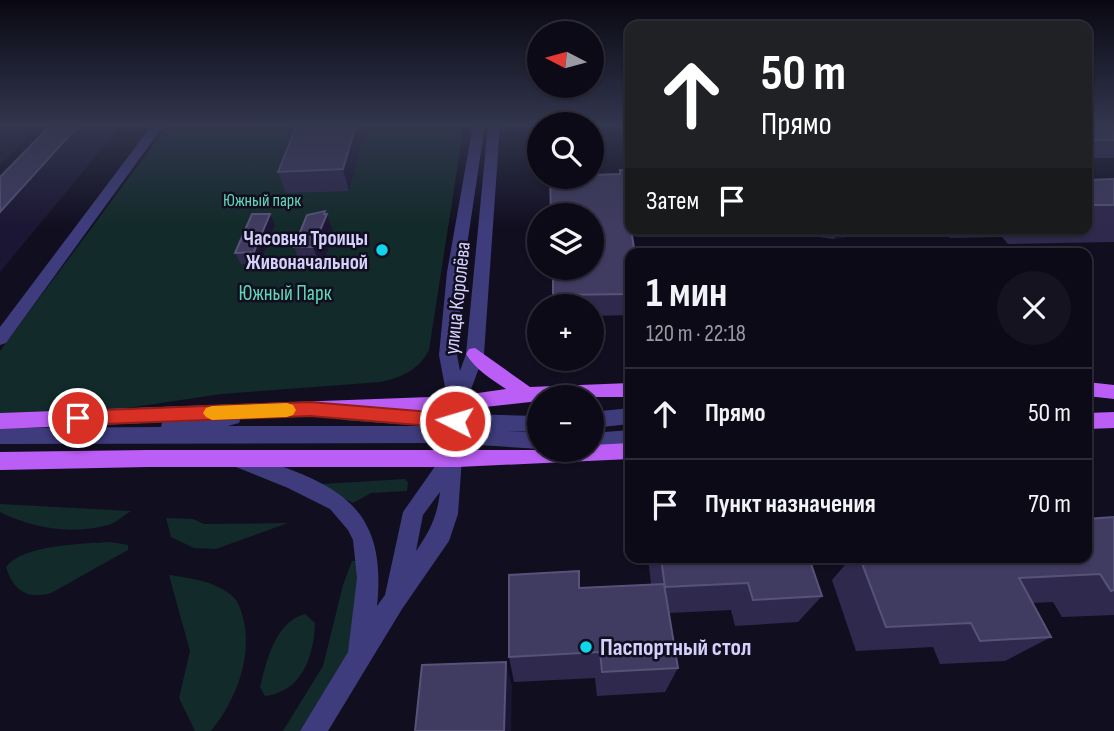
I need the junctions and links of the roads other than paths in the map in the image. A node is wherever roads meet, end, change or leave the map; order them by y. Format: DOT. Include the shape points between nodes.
graph roads {
  1 [pos="133,159"];
  2 [pos="473,159"];
  3 [pos="491,159"];
  4 [pos="0,339"];
  5 [pos="475,354"];
  6 [pos="625,390"];
  7 [pos="1092,390"];
  8 [pos="604,391"];
  9 [pos="1114,393"];
  10 [pos="527,394"];
  11 [pos="1092,395"];
  12 [pos="310,409"];
  13 [pos="625,416"];
  14 [pos="604,418"];
  15 [pos="455,420"];
  16 [pos="1114,420"];
  17 [pos="0,421"];
  18 [pos="1092,421"];
  19 [pos="527,423"];
  20 [pos="83,435"];
  21 [pos="0,436"];
  22 [pos="527,438"];
  23 [pos="625,438"];
  24 [pos="604,440"];
  25 [pos="625,451"];
  26 [pos="238,459"];
  27 [pos="451,460"];
  28 [pos="0,461"];
  29 [pos="394,601"];
  30 [pos="359,660"];
  31 [pos="313,731"];
  1 -- 4 [label="street"];
  2 -- 15 [label="street, улица Королёва" via="454,272 448,355"];
  3 -- 5 [label="street, улица Королёва"];
  5 -- 10 [label="main road"];
  5 -- 15 [label="street, улица Королёва"];
  6 -- 8 [label="main road"];
  7 -- 9 [label="main road"];
  9 -- 11 [label="street"];
  10 -- 15 [label="main road"];
  12 -- 15 [label="street"];
  12 -- 17 [label="main road"];
  12 -- 20 [label="street"];
  13 -- 14 [label="street"];
  15 -- 19 [label="street"];
  15 -- 20 [label="street"];
  15 -- 22 [label="street"];
  15 -- 27 [label="street"];
  16 -- 18 [label="main road"];
  20 -- 21 [label="street"];
  23 -- 24 [label="street"];
  25 -- 27 [label="main road"];
  26 -- 27 [label="main road"];
  26 -- 28 [label="main road"];
  26 -- 30 [label="street" via="344,508 360,528 368,569"];
  27 -- 29 [label="street" via="413,512"];
  27 -- 29 [label="street" via="448,514 441,534"];
  29 -- 30 [label="street"];
  30 -- 31 [label="street"];
}
